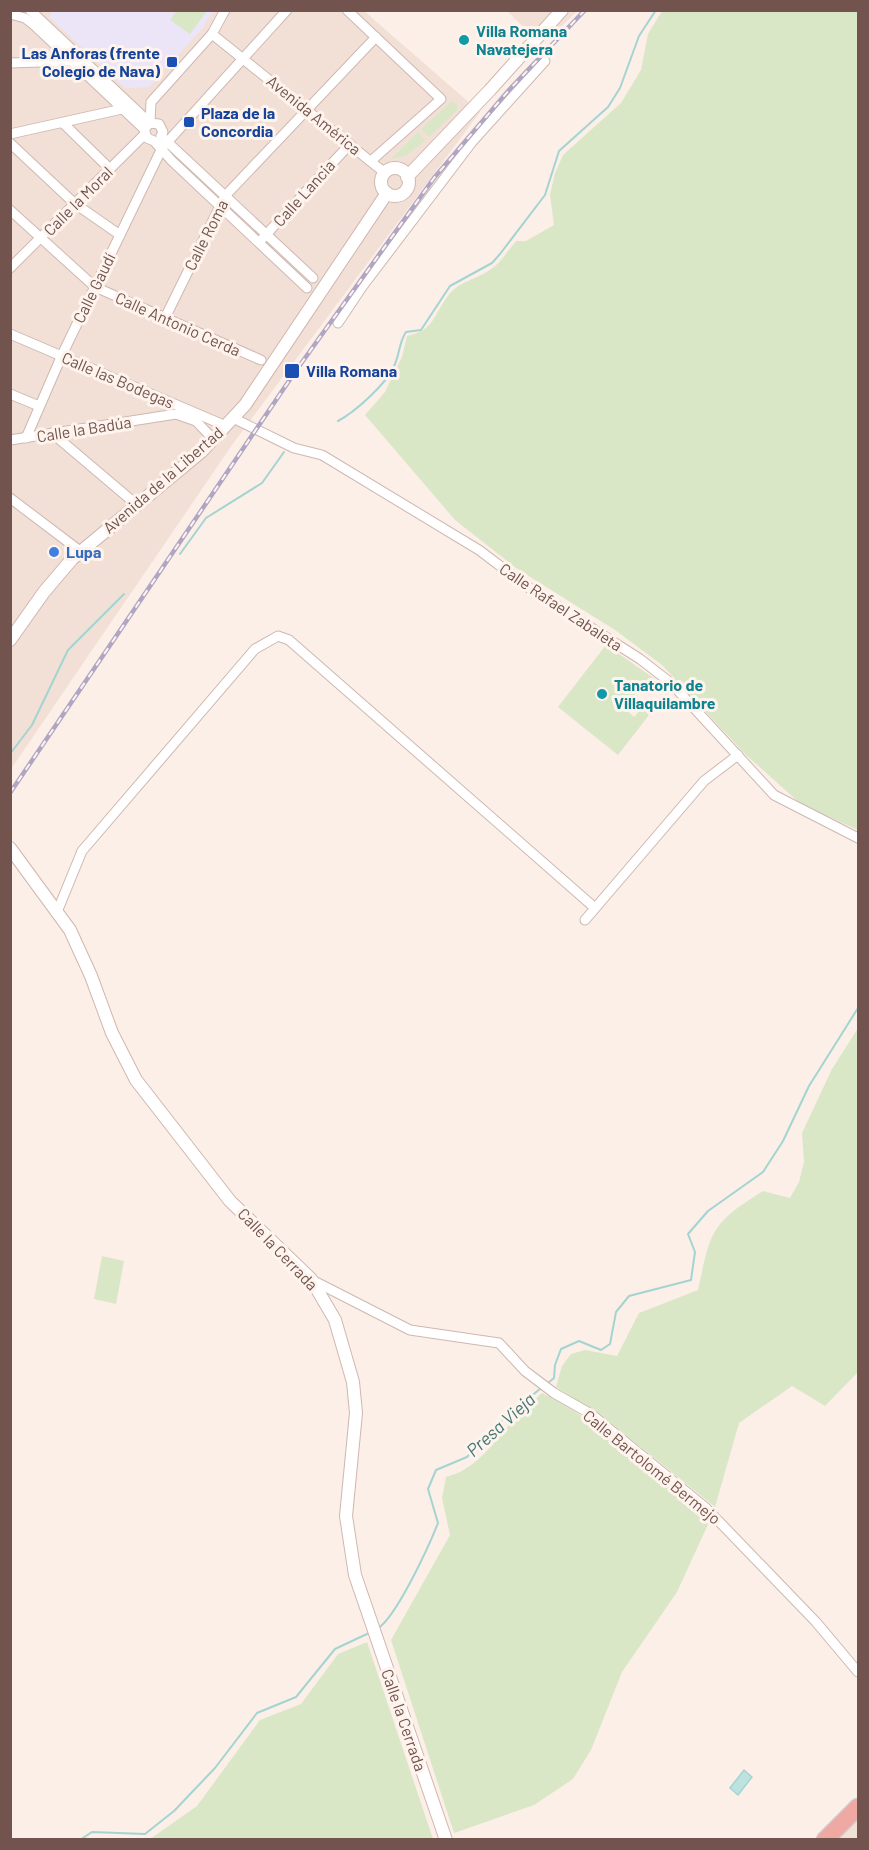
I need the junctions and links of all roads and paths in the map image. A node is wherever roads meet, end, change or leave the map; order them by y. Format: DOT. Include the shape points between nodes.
graph roads {
  1 [pos="225,10"];
  2 [pos="287,10"];
  3 [pos="347,10"];
  4 [pos="562,10"];
  5 [pos="35,12"];
  6 [pos="10,14"];
  7 [pos="212,34"];
  8 [pos="376,37"];
  9 [pos="242,57"];
  10 [pos="72,61"];
  11 [pos="545,61"];
  12 [pos="10,63"];
  13 [pos="151,102"];
  14 [pos="126,107"];
  15 [pos="308,109"];
  16 [pos="63,124"];
  17 [pos="146,128"];
  18 [pos="11,137"];
  19 [pos="161,142"];
  20 [pos="350,144"];
  21 [pos="371,161"];
  22 [pos="110,169"];
  23 [pos="385,173"];
  24 [pos="407,177"];
  25 [pos="387,193"];
  26 [pos="225,196"];
  27 [pos="74,203"];
  28 [pos="220,206"];
  29 [pos="10,210"];
  30 [pos="120,235"];
  31 [pos="40,239"];
  32 [pos="262,239"];
  33 [pos="10,268"];
  34 [pos="314,278"];
  35 [pos="95,287"];
  36 [pos="307,288"];
  37 [pos="165,318"];
  38 [pos="339,322"];
  39 [pos="10,334"];
  40 [pos="62,355"];
  41 [pos="261,360"];
  42 [pos="10,394"];
  43 [pos="164,399"];
  44 [pos="39,406"];
  45 [pos="192,411"];
  46 [pos="176,414"];
  47 [pos="157,417"];
  48 [pos="230,422"];
  49 [pos="52,433"];
  50 [pos="26,438"];
  51 [pos="213,439"];
  52 [pos="11,441"];
  53 [pos="10,498"];
  54 [pos="137,505"];
  55 [pos="80,551"];
  56 [pos="10,640"];
  57 [pos="738,755"];
  58 [pos="858,838"];
  59 [pos="10,848"];
  60 [pos="595,908"];
  61 [pos="57,912"];
  62 [pos="585,920"];
  63 [pos="311,1279"];
  64 [pos="858,1672"];
  65 [pos="858,1807"];
  66 [pos="446,1839"];
  67 [pos="825,1839"];
  1 -- 7 [label="street"];
  2 -- 9 [label="street, Calle Gaudí"];
  3 -- 8 [label="street"];
  4 -- 24 [label="street"];
  5 -- 14 [label="street"];
  6 -- 10 [label="street" via="25,18"];
  7 -- 9 [label="street, Avenida América"];
  7 -- 13 [label="street"];
  8 -- 15 [label="street, Calle Roma"];
  8 -- 21 [label="street" via="441,99"];
  9 -- 15 [label="street, Avenida América"];
  9 -- 19 [label="street, Calle Gaudí"];
  10 -- 12 [label="street"];
  10 -- 14 [label="street"];
  11 -- 38 [label="street" via="472,142"];
  13 -- 14 [label="street"];
  13 -- 17 [label="street"];
  14 -- 16 [label="street"];
  14 -- 17 [label="street"];
  15 -- 20 [label="street, Avenida América"];
  15 -- 26 [label="street, Calle Roma"];
  16 -- 18 [label="street"];
  16 -- 22 [label="street"];
  17 -- 19 [label="street"];
  17 -- 19 [label="street" via="159,124 163,132"];
  17 -- 22 [label="street, Calle la Moral"];
  18 -- 27 [label="street"];
  19 -- 26 [label="street"];
  19 -- 28 [label="street"];
  19 -- 30 [label="street, Calle Gaudí"];
  20 -- 21 [label="street, Avenida América"];
  20 -- 32 [label="street, Calle Lancia"];
  21 -- 23 [label="street, Avenida América"];
  22 -- 27 [label="street, Calle la Moral"];
  23 -- 24 [label="street" via="398,169"];
  23 -- 25 [label="street" via="381,183"];
  24 -- 25 [label="street" via="404,192 396,196"];
  25 -- 48 [label="street, Avenida de la Libertad"];
  26 -- 28 [label="street, Calle Roma"];
  26 -- 32 [label="street"];
  27 -- 30 [label="street"];
  27 -- 31 [label="street, Calle la Moral"];
  28 -- 32 [label="street"];
  28 -- 37 [label="street, Calle Roma"];
  29 -- 31 [label="street, Calle Antonio Cerda"];
  30 -- 35 [label="street, Calle Gaudí"];
  31 -- 33 [label="street, Calle la Moral"];
  31 -- 35 [label="street, Calle Antonio Cerda"];
  32 -- 34 [label="street"];
  32 -- 36 [label="street"];
  35 -- 37 [label="street, Calle Antonio Cerda"];
  35 -- 40 [label="street, Calle Gaudí"];
  37 -- 41 [label="street, Calle Antonio Cerda"];
  39 -- 40 [label="street, Calle las Bodegas"];
  40 -- 43 [label="street, Calle las Bodegas"];
  40 -- 44 [label="street, Calle Gaudí"];
  42 -- 44 [label="street"];
  43 -- 45 [label="street, Calle las Bodegas"];
  43 -- 47 [label="street"];
  44 -- 50 [label="street, Calle Gaudí"];
  45 -- 46 [label="street, Calle la Badúa"];
  45 -- 48 [label="street, Calle las Bodegas"];
  46 -- 47 [label="street, Calle la Badúa"];
  46 -- 51 [label="street" via="196,421"];
  47 -- 49 [label="street, Calle la Badúa"];
  48 -- 51 [label="street, Avenida de la Libertad"];
  48 -- 57 [label="street, Calle Rafael Zabaleta" via="322,455 479,550 662,676"];
  49 -- 50 [label="street, Calle la Badúa"];
  49 -- 54 [label="street"];
  50 -- 52 [label="street, Calle la Badúa"];
  51 -- 54 [label="street, Avenida de la Libertad"];
  53 -- 55 [label="street"];
  54 -- 55 [label="street, Avenida de la Libertad"];
  55 -- 56 [label="street, Avenida de la Libertad"];
  57 -- 58 [label="street, Calle Rafael Zabaleta" via="774,795"];
  57 -- 60 [label="street" via="704,781"];
  59 -- 61 [label="street, Calle la Cerrada"];
  60 -- 61 [label="street" via="289,640 278,636 255,649 82,851"];
  60 -- 62 [label="street"];
  61 -- 63 [label="street, Calle la Cerrada" via="70,930 115,1042 136,1080 230,1201"];
  63 -- 64 [label="street, Calle Bartolomé Bermejo" via="410,1330 499,1343 525,1371 591,1414 706,1508 816,1622"];
  63 -- 66 [label="street, Calle la Cerrada" via="335,1320 353,1382 355,1434 346,1516 355,1575"];
  65 -- 67 [label="highway"];
}
